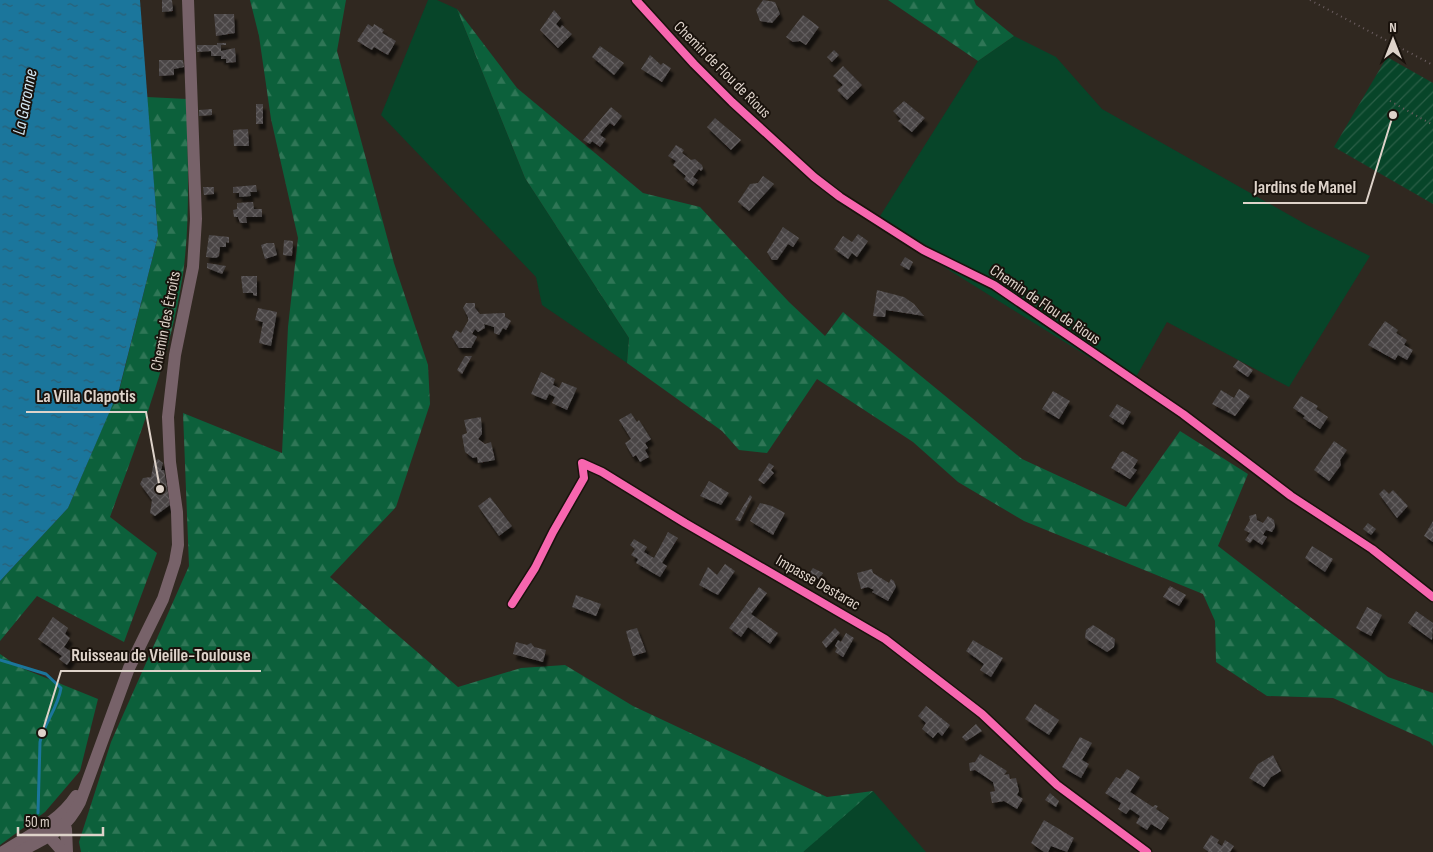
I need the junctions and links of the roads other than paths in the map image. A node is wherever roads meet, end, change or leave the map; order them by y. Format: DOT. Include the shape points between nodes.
graph roads {
  1 [pos="188,0"];
  2 [pos="636,0"];
  3 [pos="1433,597"];
  4 [pos="512,604"];
  5 [pos="58,824"];
  6 [pos="49,836"];
  7 [pos="20,850"];
  8 [pos="3,852"];
  9 [pos="65,852"];
  10 [pos="1147,852"];
  1 -- 5 [label="main road, Chemin des Étroits" via="196,219 193,267 175,355 168,417 178,545 163,599 129,668 87,780"];
  2 -- 3 [label="street, Chemin de Flou de Rious" via="732,102 840,197 923,250 994,285 1183,414 1291,496 1372,549"];
  4 -- 10 [label="street, Impasse Destarac" via="584,478 582,463 885,639 982,714 1057,785"];
  5 -- 6 [label="main road, Chemin des Étroits"];
  5 -- 7 [label="main road, Chemin des Étroits"];
  5 -- 9 [label="main road" via="68,835"];
  6 -- 7 [label="main road, Chemin des Étroits"];
  6 -- 9 [label="main road"];
  7 -- 8 [label="main road, Chemin des Étroits"];
}
